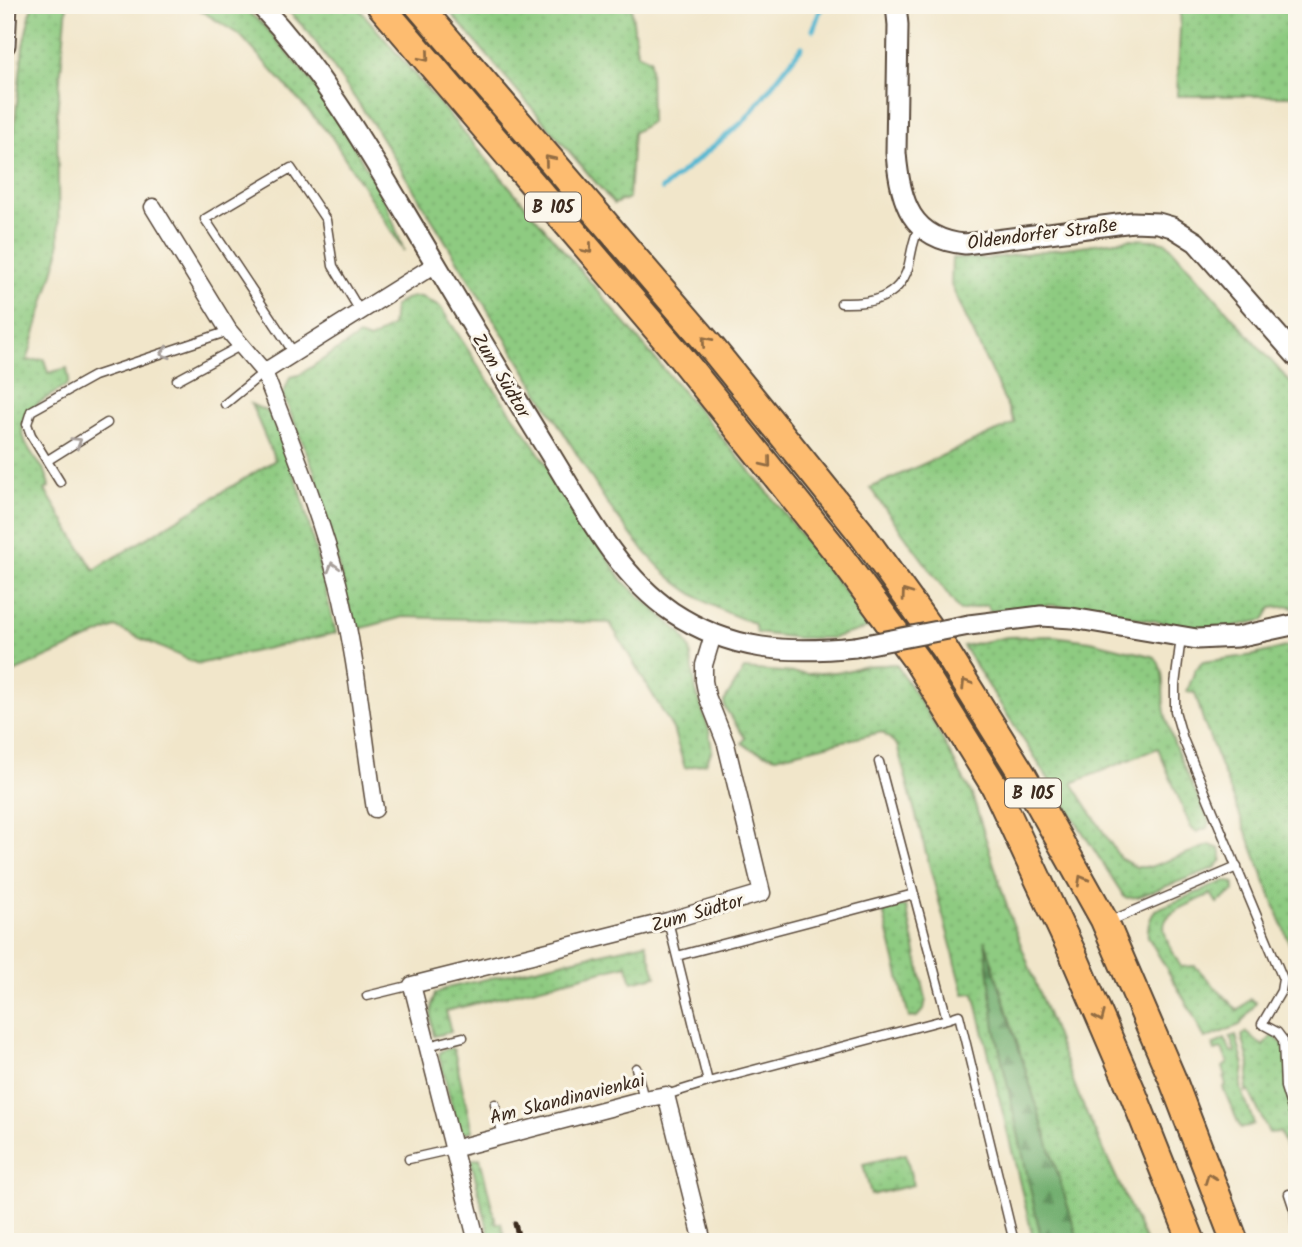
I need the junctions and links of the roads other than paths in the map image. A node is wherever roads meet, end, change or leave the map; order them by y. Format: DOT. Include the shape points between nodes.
graph roads {
  1 [pos="6,5"];
  2 [pos="12,5"];
  3 [pos="260,5"];
  4 [pos="380,5"];
  5 [pos="418,5"];
  6 [pos="896,5"];
  7 [pos="6,36"];
  8 [pos="5,45"];
  9 [pos="153,207"];
  10 [pos="920,226"];
  11 [pos="436,264"];
  12 [pos="841,303"];
  13 [pos="360,311"];
  14 [pos="229,331"];
  15 [pos="240,346"];
  16 [pos="294,353"];
  17 [pos="1297,357"];
  18 [pos="264,372"];
  19 [pos="177,380"];
  20 [pos="225,404"];
  21 [pos="107,423"];
  22 [pos="48,460"];
  23 [pos="60,482"];
  24 [pos="1297,624"];
  25 [pos="713,635"];
  26 [pos="1181,637"];
  27 [pos="879,762"];
  28 [pos="374,809"];
  29 [pos="1237,867"];
  30 [pos="914,894"];
  31 [pos="668,921"];
  32 [pos="1105,923"];
  33 [pos="677,956"];
  34 [pos="412,985"];
  35 [pos="367,996"];
  36 [pos="947,1019"];
  37 [pos="463,1037"];
  38 [pos="428,1046"];
  39 [pos="636,1068"];
  40 [pos="708,1082"];
  41 [pos="666,1095"];
  42 [pos="644,1099"];
  43 [pos="495,1104"];
  44 [pos="1297,1125"];
  45 [pos="503,1136"];
  46 [pos="453,1149"];
  47 [pos="409,1159"];
  48 [pos="1289,1194"];
  49 [pos="477,1242"];
  50 [pos="703,1242"];
  51 [pos="1014,1242"];
  52 [pos="1192,1242"];
  53 [pos="1235,1242"];
  54 [pos="1296,1242"];
  1 -- 7 [label="street"];
  2 -- 7 [label="street"];
  3 -- 11 [label="street, Zum Südtor" via="341,106"];
  4 -- 52 [label="highway, B 105, one-way" via="724,410 916,661 995,787 1073,954"];
  32 -- 5 [label="highway, B 105, one-way" via="945,650 861,533 712,348"];
  6 -- 10 [label="street" via="898,173 902,196"];
  7 -- 8 [label="street"];
  9 -- 14 [label="street"];
  10 -- 12 [label="lane" via="908,270 898,286 884,298"];
  10 -- 17 [label="street, Oldendorfer Straße" via="946,242 965,244 1133,222 1172,227 1196,242"];
  11 -- 13 [label="street"];
  11 -- 25 [label="street, Zum Südtor" via="611,548 654,598"];
  13 -- 16 [label="street"];
  13 -- 16 [label="lane" via="333,265 326,220 291,168 205,219"];
  14 -- 15 [label="street"];
  14 -- 22 [label="lane, one-way" via="94,376 32,411 27,424"];
  15 -- 18 [label="street"];
  15 -- 19 [label="lane"];
  16 -- 18 [label="street"];
  18 -- 20 [label="lane"];
  28 -- 18 [label="street, one-way" via="338,583 314,503"];
  22 -- 21 [label="lane, one-way"];
  22 -- 23 [label="lane"];
  24 -- 26 [label="street, Zum Südtor" via="1237,637"];
  25 -- 26 [label="street, Zum Südtor, bridge" via="782,651 815,651 1005,619 1051,617"];
  25 -- 31 [label="street, Zum Südtor" via="704,665 705,689 726,744 762,893"];
  26 -- 29 [label="lane" via="1175,711 1218,833"];
  27 -- 30 [label="lane"];
  29 -- 32 [label="lane"];
  29 -- 44 [label="lane" via="1283,979 1262,1024 1283,1040 1285,1087"];
  30 -- 33 [label="lane"];
  30 -- 36 [label="lane"];
  31 -- 33 [label="lane"];
  31 -- 34 [label="street, Zum Südtor"];
  53 -- 32 [label="highway, B 105, one-way" via="1172,1078"];
  33 -- 40 [label="lane"];
  34 -- 35 [label="lane"];
  34 -- 38 [label="street"];
  36 -- 40 [label="lane"];
  36 -- 51 [label="lane" via="959,1015"];
  37 -- 38 [label="lane"];
  38 -- 46 [label="street"];
  39 -- 42 [label="lane"];
  40 -- 41 [label="lane"];
  41 -- 42 [label="street, Am Skandinavienkai"];
  41 -- 50 [label="street, Am Skandinavienkai"];
  42 -- 45 [label="street, Am Skandinavienkai"];
  43 -- 45 [label="lane"];
  45 -- 46 [label="street, Am Skandinavienkai"];
  46 -- 47 [label="lane"];
  46 -- 49 [label="street"];
  48 -- 54 [label="lane"];
}
